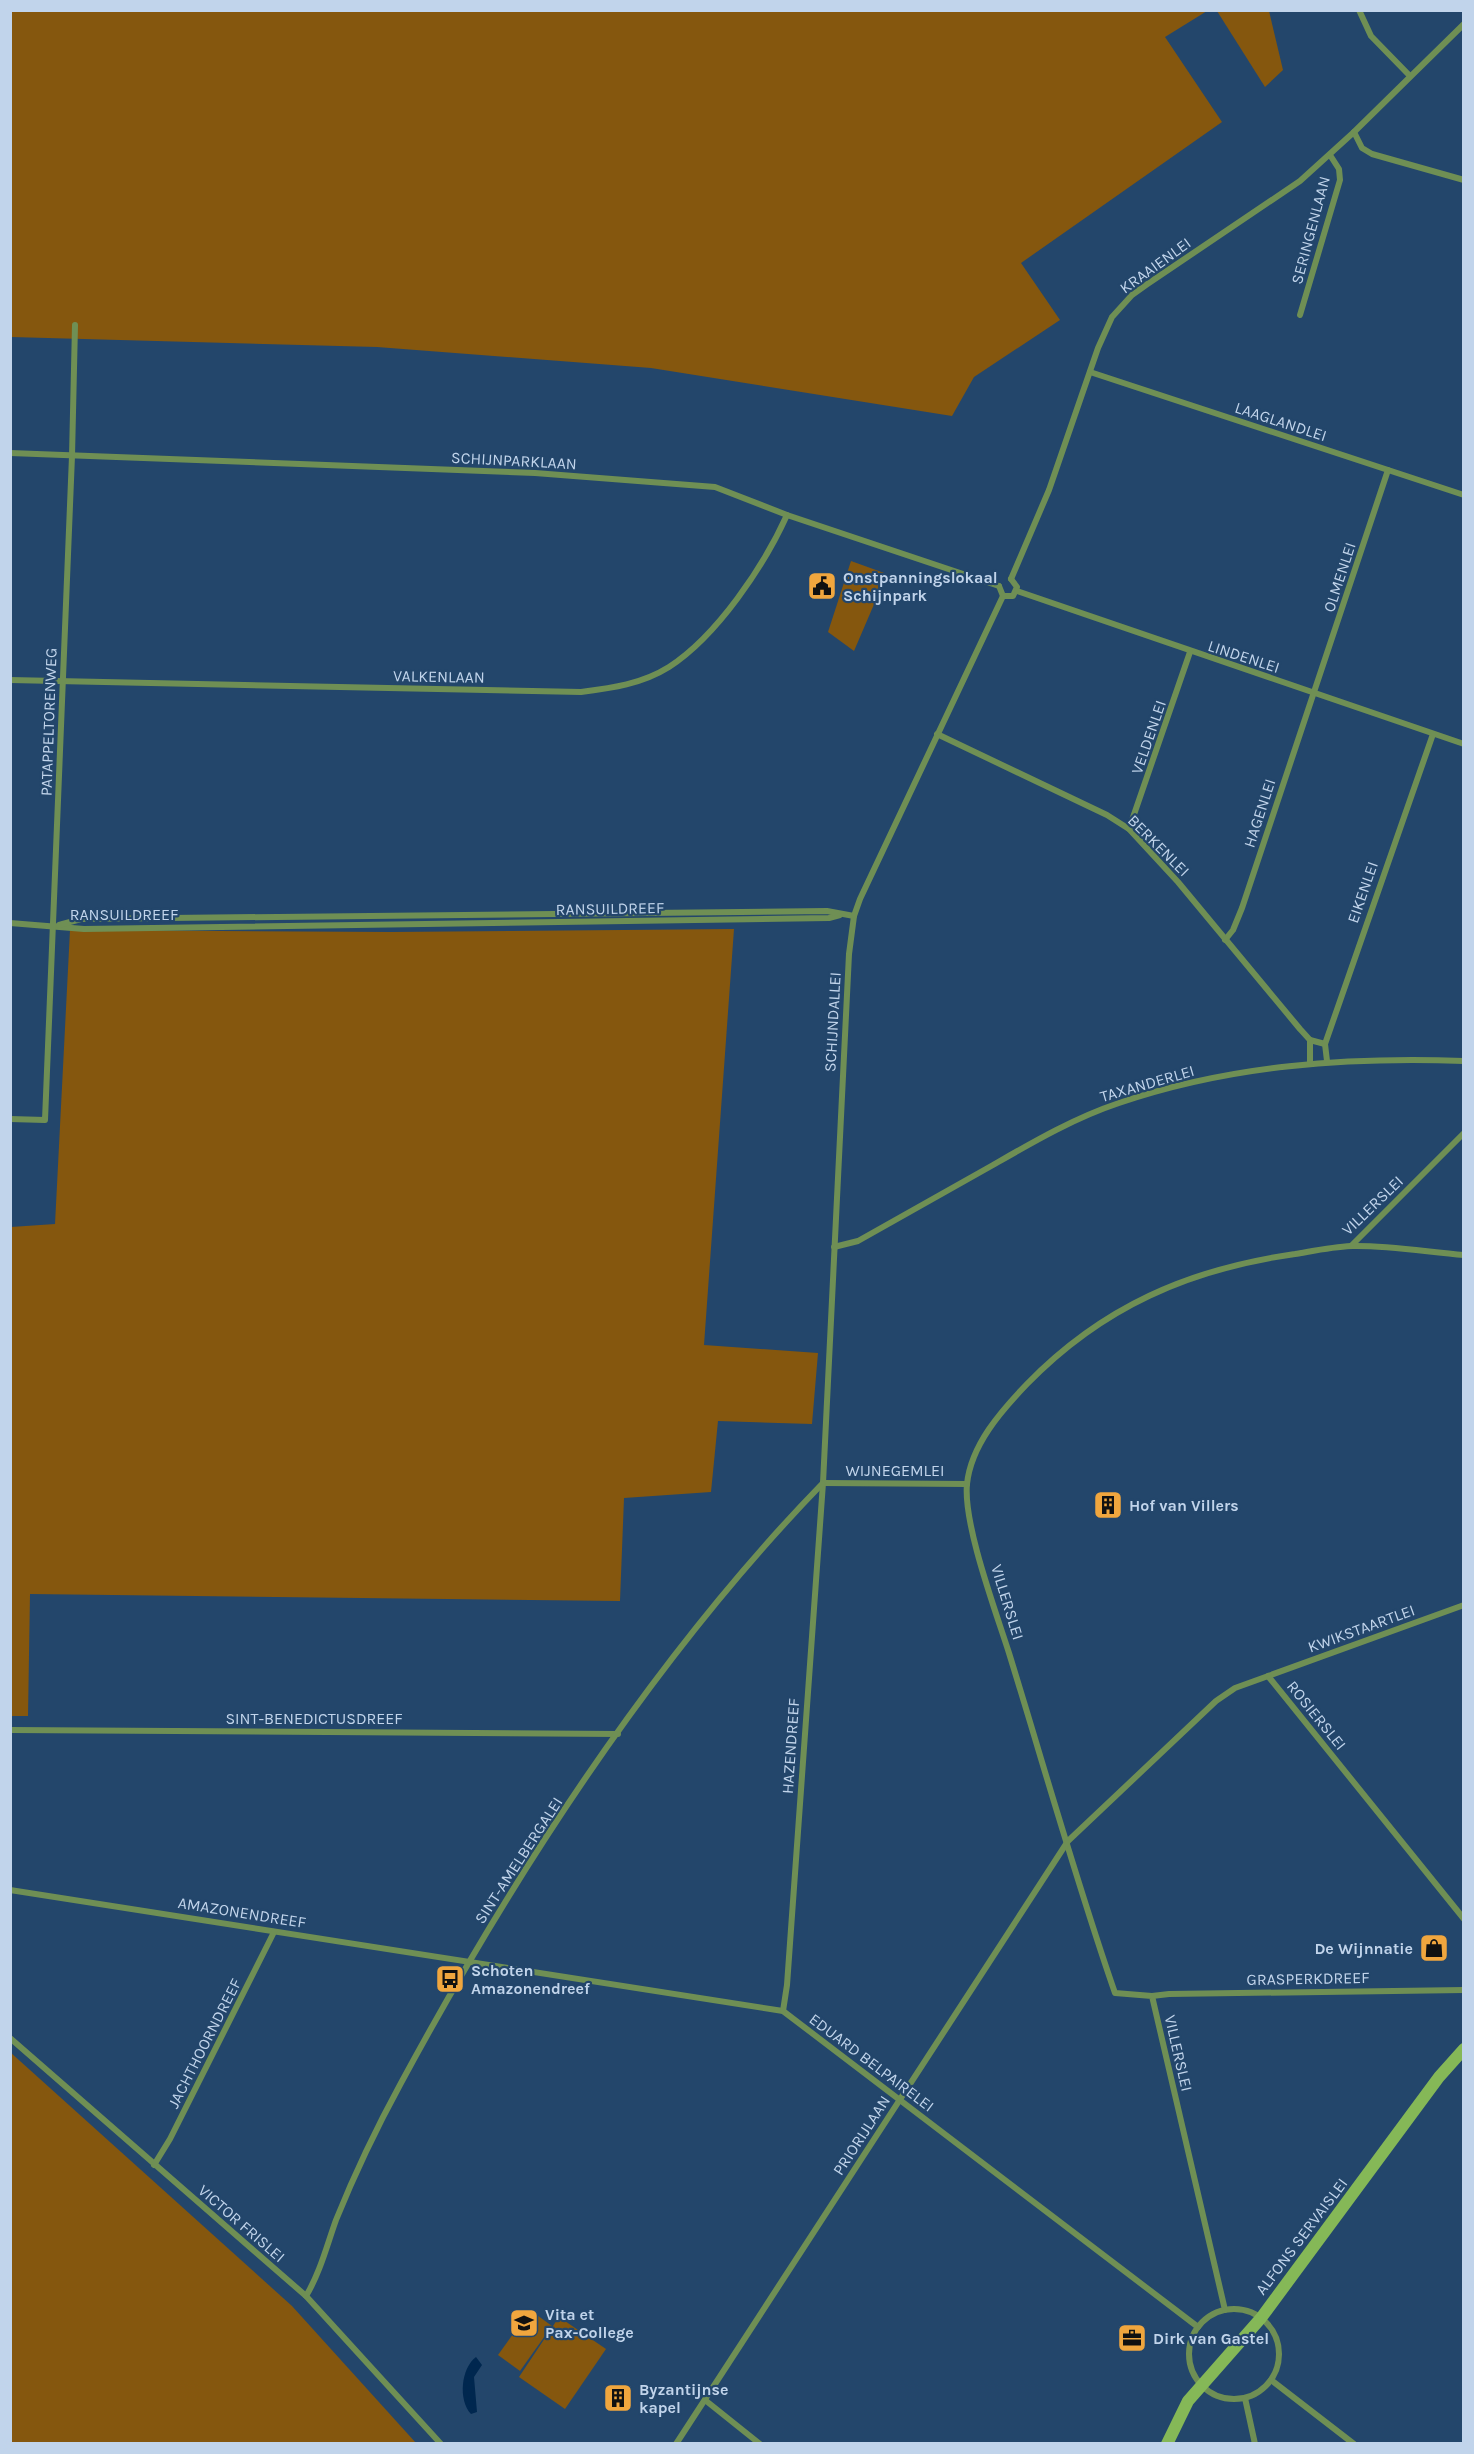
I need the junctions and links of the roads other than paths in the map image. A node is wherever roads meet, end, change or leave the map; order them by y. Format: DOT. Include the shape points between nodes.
graph roads {
  1 [pos="1359,10"];
  2 [pos="1464,24"];
  3 [pos="1410,76"];
  4 [pos="1354,132"];
  5 [pos="1330,155"];
  6 [pos="1464,180"];
  7 [pos="1300,315"];
  8 [pos="75,326"];
  9 [pos="1090,372"];
  10 [pos="10,453"];
  11 [pos="72,456"];
  12 [pos="1388,470"];
  13 [pos="1464,495"];
  14 [pos="787,515"];
  15 [pos="1011,579"];
  16 [pos="999,586"];
  17 [pos="1017,591"];
  18 [pos="1003,596"];
  19 [pos="1190,652"];
  20 [pos="10,680"];
  21 [pos="63,681"];
  22 [pos="1314,693"];
  23 [pos="937,734"];
  24 [pos="1433,734"];
  25 [pos="1464,744"];
  26 [pos="1129,829"];
  27 [pos="840,915"];
  28 [pos="854,916"];
  29 [pos="10,923"];
  30 [pos="52,927"];
  31 [pos="1225,939"];
  32 [pos="1310,1040"];
  33 [pos="1325,1044"];
  34 [pos="1327,1060"];
  35 [pos="1464,1061"];
  36 [pos="1310,1063"];
  37 [pos="10,1119"];
  38 [pos="1464,1133"];
  39 [pos="1351,1246"];
  40 [pos="834,1247"];
  41 [pos="1464,1255"];
  42 [pos="823,1483"];
  43 [pos="967,1484"];
  44 [pos="1464,1605"];
  45 [pos="1268,1676"];
  46 [pos="10,1730"];
  47 [pos="618,1734"];
  48 [pos="1068,1841"];
  49 [pos="10,1890"];
  50 [pos="1464,1919"];
  51 [pos="274,1932"];
  52 [pos="469,1961"];
  53 [pos="1464,1990"];
  54 [pos="1152,1996"];
  55 [pos="783,2011"];
  56 [pos="10,2038"];
  57 [pos="1464,2049"];
  58 [pos="900,2101"];
  59 [pos="154,2165"];
  60 [pos="306,2296"];
  61 [pos="1225,2310"];
  62 [pos="1261,2318"];
  63 [pos="1198,2327"];
  64 [pos="1271,2380"];
  65 [pos="1202,2385"];
  66 [pos="1245,2398"];
  67 [pos="705,2400"];
  68 [pos="441,2444"];
  69 [pos="676,2444"];
  70 [pos="760,2444"];
  71 [pos="1167,2444"];
  72 [pos="1255,2444"];
  73 [pos="1354,2444"];
  1 -- 3 [label="street" via="1371,36"];
  2 -- 3 [label="street, KRAAIENLEI"];
  3 -- 4 [label="street, KRAAIENLEI"];
  4 -- 5 [label="street, KRAAIENLEI"];
  4 -- 6 [label="street" via="1362,148 1372,154"];
  5 -- 7 [label="street, SERINGENLAAN" via="1339,169 1340,180"];
  5 -- 9 [label="street, KRAAIENLEI" via="1300,182 1132,295 1112,317"];
  8 -- 11 [label="street, PATAPPELTORENWEG"];
  9 -- 12 [label="street, LAAGLANDLEI"];
  9 -- 15 [label="street, KRAAIENLEI" via="1049,490"];
  10 -- 11 [label="street, SCHIJNPARKLAAN"];
  11 -- 14 [label="street, SCHIJNPARKLAAN" via="643,480 715,487"];
  11 -- 21 [label="street, PATAPPELTORENWEG"];
  12 -- 13 [label="street, LAAGLANDLEI"];
  12 -- 22 [label="street, OLMENLEI"];
  14 -- 16 [label="street, SCHIJNPARKLAAN"];
  14 -- 21 [label="street, VALKENLAAN" via="774,543 701,641 669,667 625,687 581,692"];
  15 -- 16 [label="street"];
  15 -- 17 [label="street"];
  16 -- 18 [label="street"];
  17 -- 18 [label="street"];
  17 -- 19 [label="street, LINDENLEI"];
  18 -- 23 [label="street, SCHIJNDALLEI"];
  19 -- 22 [label="street, LINDENLEI"];
  19 -- 26 [label="street, VELDENLEI"];
  20 -- 21 [label="street, VALKENLAAN"];
  21 -- 30 [label="street, PATAPPELTORENWEG"];
  22 -- 24 [label="street, LINDENLEI"];
  22 -- 31 [label="street, HAGENLEI" via="1242,909"];
  23 -- 26 [label="street, BERKENLEI"];
  23 -- 28 [label="street, SCHIJNDALLEI"];
  24 -- 25 [label="street, LINDENLEI"];
  24 -- 33 [label="street, EIKENLEI"];
  26 -- 31 [label="street, BERKENLEI"];
  27 -- 28 [label="street, RANSUILDREEF"];
  27 -- 30 [label="street, RANSUILDREEF"];
  27 -- 30 [label="street, RANSUILDREEF" via="816,911 81,919"];
  28 -- 40 [label="street, SCHIJNDALLEI"];
  29 -- 30 [label="street"];
  30 -- 37 [label="street, PATAPPELTORENWEG" via="45,1120"];
  31 -- 32 [label="street, BERKENLEI"];
  32 -- 33 [label="street"];
  32 -- 36 [label="street"];
  33 -- 34 [label="street, EIKENLEI"];
  34 -- 35 [label="street, TAXANDERLEI"];
  34 -- 36 [label="street, TAXANDERLEI"];
  36 -- 40 [label="street, TAXANDERLEI" via="1212,1078 1117,1103 1035,1141 858,1241"];
  38 -- 39 [label="street, VILLERSLEI"];
  39 -- 41 [label="street"];
  39 -- 43 [label="street, VILLERSLEI" via="1230,1265 1138,1299 1084,1334 1036,1375 1000,1413 977,1452"];
  40 -- 42 [label="street, SCHIJNDALLEI"];
  42 -- 43 [label="street, WIJNEGEMLEI"];
  42 -- 47 [label="street, SINT-AMELBERGALEI" via="724,1595"];
  42 -- 55 [label="street, HAZENDREEF"];
  43 -- 48 [label="street, VILLERSLEI" via="971,1524"];
  44 -- 45 [label="street, KWIKSTAARTLEI"];
  45 -- 48 [label="street, ROSIERSLEI" via="1235,1688 1216,1701"];
  45 -- 50 [label="street, ROSIERSLEI"];
  46 -- 47 [label="street, SINT-BENEDICTUSDREEF"];
  47 -- 52 [label="street, SINT-AMELBERGALEI"];
  48 -- 54 [label="street, VILLERSLEI" via="1115,1993"];
  48 -- 58 [label="street, PRIORIJLAAN"];
  49 -- 51 [label="street, AMAZONENDREEF"];
  51 -- 52 [label="street, AMAZONENDREEF"];
  51 -- 59 [label="street, JACHTHOORNDREEF" via="171,2139"];
  52 -- 55 [label="street, EDUARD BELPAIRELEI"];
  52 -- 60 [label="street, SINT-AMELBERGALEI" via="374,2134"];
  53 -- 54 [label="street, GRASPERKDREEF"];
  54 -- 61 [label="street, VILLERSLEI"];
  55 -- 58 [label="street, EDUARD BELPAIRELEI"];
  56 -- 59 [label="street, VICTOR FRISLEI"];
  57 -- 62 [label="street, ALFONS SERVAISLEI" via="1439,2077"];
  58 -- 63 [label="street, EDUARD BELPAIRELEI"];
  58 -- 67 [label="street, PRIORIJLAAN"];
  59 -- 60 [label="street, VICTOR FRISLEI"];
  60 -- 68 [label="street, VICTOR FRISLEI"];
  61 -- 62 [label="street" via="1239,2309"];
  61 -- 63 [label="street"];
  62 -- 64 [label="street" via="1279,2347"];
  62 -- 65 [label="street, ALFONS SERVAISLEI"];
  63 -- 65 [label="street" via="1189,2356"];
  64 -- 66 [label="street" via="1259,2392"];
  64 -- 73 [label="street"];
  65 -- 66 [label="street" via="1225,2398"];
  65 -- 71 [label="street, ALFONS SERVAISLEI" via="1188,2401"];
  66 -- 72 [label="street"];
  67 -- 69 [label="street, PRIORIJLAAN"];
  67 -- 70 [label="street"];
}
